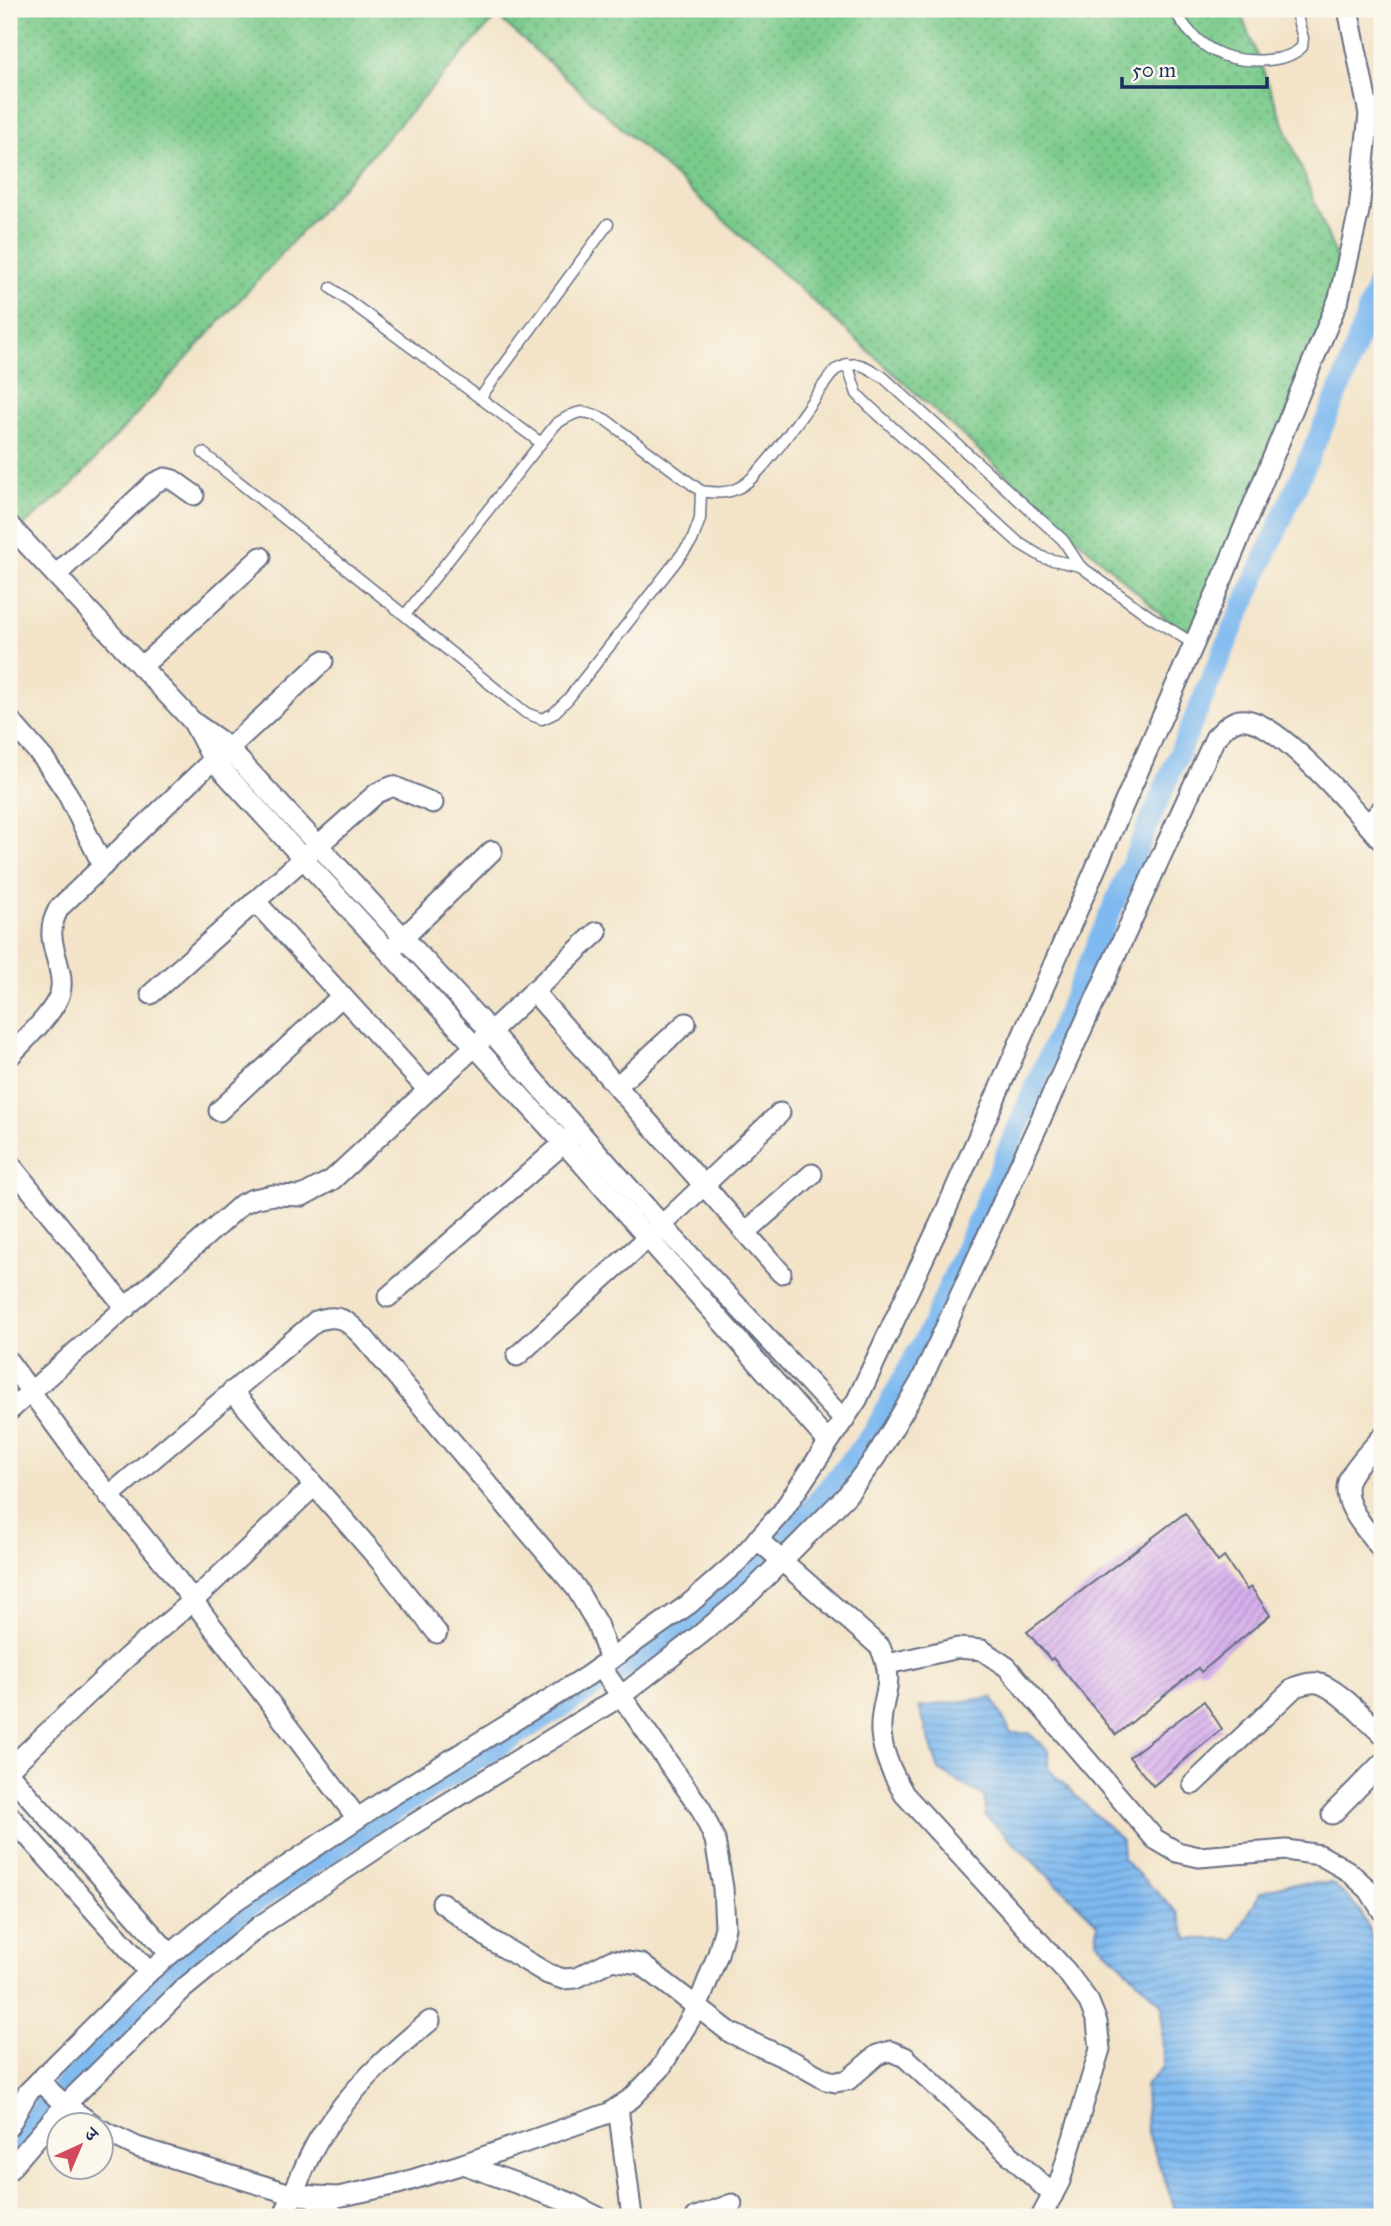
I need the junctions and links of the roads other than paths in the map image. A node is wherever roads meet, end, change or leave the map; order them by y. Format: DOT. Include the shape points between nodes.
graph roads {
  1 [pos="1174,9"];
  2 [pos="1295,9"];
  3 [pos="1348,9"];
  4 [pos="608,225"];
  5 [pos="331,288"];
  6 [pos="847,364"];
  7 [pos="480,398"];
  8 [pos="541,443"];
  9 [pos="203,453"];
  10 [pos="701,491"];
  11 [pos="194,495"];
  12 [pos="9,525"];
  13 [pos="261,557"];
  14 [pos="1080,566"];
  15 [pos="56,575"];
  16 [pos="405,615"];
  17 [pos="1194,644"];
  18 [pos="323,662"];
  19 [pos="141,667"];
  20 [pos="9,719"];
  21 [pos="221,755"];
  22 [pos="433,803"];
  23 [pos="1382,809"];
  24 [pos="1368,825"];
  25 [pos="1382,841"];
  26 [pos="319,846"];
  27 [pos="492,851"];
  28 [pos="303,860"];
  29 [pos="103,866"];
  30 [pos="255,901"];
  31 [pos="597,932"];
  32 [pos="404,937"];
  33 [pos="388,953"];
  34 [pos="533,991"];
  35 [pos="151,994"];
  36 [pos="342,996"];
  37 [pos="686,1023"];
  38 [pos="491,1031"];
  39 [pos="473,1046"];
  40 [pos="9,1058"];
  41 [pos="617,1086"];
  42 [pos="428,1090"];
  43 [pos="219,1111"];
  44 [pos="780,1113"];
  45 [pos="571,1137"];
  46 [pos="9,1163"];
  47 [pos="812,1174"];
  48 [pos="704,1185"];
  49 [pos="655,1231"];
  50 [pos="746,1232"];
  51 [pos="781,1273"];
  52 [pos="388,1297"];
  53 [pos="126,1308"];
  54 [pos="517,1356"];
  55 [pos="9,1362"];
  56 [pos="232,1391"];
  57 [pos="31,1393"];
  58 [pos="9,1411"];
  59 [pos="844,1420"];
  60 [pos="1382,1437"];
  61 [pos="828,1443"];
  62 [pos="314,1486"];
  63 [pos="109,1496"];
  64 [pos="770,1550"];
  65 [pos="1382,1550"];
  66 [pos="193,1601"];
  67 [pos="437,1633"];
  68 [pos="888,1664"];
  69 [pos="611,1677"];
  70 [pos="1382,1734"];
  71 [pos="1382,1763"];
  72 [pos="9,1769"];
  73 [pos="9,1774"];
  74 [pos="1193,1784"];
  75 [pos="1332,1814"];
  76 [pos="9,1815"];
  77 [pos="357,1818"];
  78 [pos="442,1903"];
  79 [pos="1382,1911"];
  80 [pos="170,1954"];
  81 [pos="149,1972"];
  82 [pos="697,2008"];
  83 [pos="430,2021"];
  84 [pos="41,2092"];
  85 [pos="618,2108"];
  86 [pos="70,2110"];
  87 [pos="9,2126"];
  88 [pos="116,2137"];
  89 [pos="463,2164"];
  90 [pos="9,2170"];
  91 [pos="303,2195"];
  92 [pos="1053,2195"];
  93 [pos="732,2204"];
  94 [pos="284,2217"];
  95 [pos="336,2217"];
  96 [pos="598,2217"];
  97 [pos="632,2217"];
  98 [pos="696,2217"];
  99 [pos="1041,2217"];
  1 -- 2 [label="lane" via="1200,42 1223,57 1245,62 1290,56 1303,47"];
  3 -- 17 [label="street" via="1369,114 1359,211 1339,298"];
  4 -- 7 [label="lane"];
  5 -- 7 [label="lane"];
  6 -- 10 [label="lane" via="829,376 759,472 740,488"];
  6 -- 14 [label="lane" via="863,364 883,377 1063,540"];
  6 -- 14 [label="lane" via="858,394 868,405 1019,543 1044,558"];
  7 -- 8 [label="lane"];
  8 -- 10 [label="lane" via="572,413 591,412"];
  8 -- 16 [label="lane"];
  9 -- 16 [label="lane"];
  10 -- 16 [label="lane" via="700,519 692,541 568,699 542,719 526,713"];
  11 -- 15 [label="street" via="173,480 155,483"];
  12 -- 15 [label="street"];
  13 -- 19 [label="street"];
  14 -- 17 [label="lane"];
  15 -- 19 [label="street"];
  17 -- 59 [label="street" via="943,1217"];
  18 -- 21 [label="street"];
  19 -- 21 [label="street"];
  20 -- 29 [label="street" via="67,793"];
  21 -- 26 [label="street"];
  21 -- 28 [label="street"];
  21 -- 29 [label="street"];
  22 -- 26 [label="street" via="393,786 377,793"];
  23 -- 24 [label="street"];
  24 -- 25 [label="street"];
  24 -- 64 [label="street" via="1275,733 1245,719 1228,724 1215,738 920,1383 847,1495"];
  26 -- 28 [label="street"];
  26 -- 32 [label="street"];
  27 -- 32 [label="street"];
  28 -- 30 [label="street"];
  28 -- 33 [label="street"];
  29 -- 40 [label="street" via="59,908 52,924 60,995"];
  30 -- 35 [label="street"];
  30 -- 36 [label="street"];
  31 -- 34 [label="street"];
  32 -- 33 [label="street"];
  32 -- 38 [label="street"];
  33 -- 39 [label="street"];
  34 -- 38 [label="street"];
  34 -- 41 [label="street"];
  36 -- 42 [label="street"];
  36 -- 43 [label="street"];
  37 -- 41 [label="street"];
  38 -- 39 [label="street"];
  38 -- 45 [label="street"];
  39 -- 42 [label="street"];
  39 -- 45 [label="street"];
  41 -- 48 [label="street"];
  42 -- 53 [label="street" via="332,1180 302,1196 273,1195 242,1204"];
  44 -- 48 [label="street"];
  45 -- 49 [label="street"];
  45 -- 52 [label="street"];
  46 -- 53 [label="street"];
  47 -- 50 [label="street"];
  48 -- 49 [label="street"];
  48 -- 50 [label="street"];
  49 -- 54 [label="street"];
  49 -- 59 [label="street"];
  49 -- 61 [label="street"];
  50 -- 51 [label="street"];
  53 -- 57 [label="street"];
  55 -- 57 [label="street"];
  56 -- 62 [label="street"];
  56 -- 63 [label="street"];
  56 -- 69 [label="street" via="316,1321 330,1317 346,1320 576,1588 597,1624"];
  57 -- 58 [label="street"];
  57 -- 63 [label="street"];
  59 -- 61 [label="street"];
  60 -- 65 [label="street" via="1349,1478 1348,1492 1351,1507"];
  61 -- 64 [label="street" via="782,1513"];
  62 -- 66 [label="street"];
  62 -- 67 [label="street"];
  63 -- 66 [label="street"];
  64 -- 68 [label="street" via="880,1647"];
  64 -- 69 [label="street" via="738,1560"];
  64 -- 69 [label="street" via="701,1634"];
  66 -- 72 [label="street"];
  66 -- 77 [label="street"];
  68 -- 79 [label="street" via="958,1648 982,1650 1007,1667 1155,1839 1177,1852 1199,1857 1286,1850 1320,1855 1348,1871 1369,1890"];
  68 -- 92 [label="street" via="890,1681 881,1732 887,1765 904,1794 1066,1971 1089,2002 1097,2022 1100,2049"];
  69 -- 77 [label="street"];
  69 -- 82 [label="street" via="701,1810 715,1840 725,1927"];
  69 -- 84 [label="street" via="409,1828 261,1925 183,1989"];
  70 -- 74 [label="street" via="1336,1692 1309,1683 1295,1687"];
  71 -- 75 [label="street"];
  73 -- 80 [label="street"];
  76 -- 81 [label="street"];
  77 -- 80 [label="street" via="232,1903"];
  78 -- 82 [label="street" via="548,1974 576,1978 612,1960 625,1960 641,1964"];
  80 -- 81 [label="street"];
  81 -- 84 [label="street"];
  82 -- 85 [label="street" via="660,2069"];
  82 -- 92 [label="street" via="731,2033 826,2080 848,2080 877,2055 890,2051 905,2057"];
  83 -- 91 [label="street" via="380,2063 342,2105 320,2136"];
  84 -- 86 [label="street"];
  84 -- 87 [label="street"];
  84 -- 90 [label="street"];
  85 -- 89 [label="street"];
  85 -- 97 [label="street"];
  88 -- 91 [label="street" via="136,2147"];
  89 -- 91 [label="street" via="338,2197"];
  89 -- 96 [label="street"];
  91 -- 94 [label="street"];
  91 -- 95 [label="street"];
  92 -- 99 [label="street"];
  93 -- 98 [label="street"];
}
